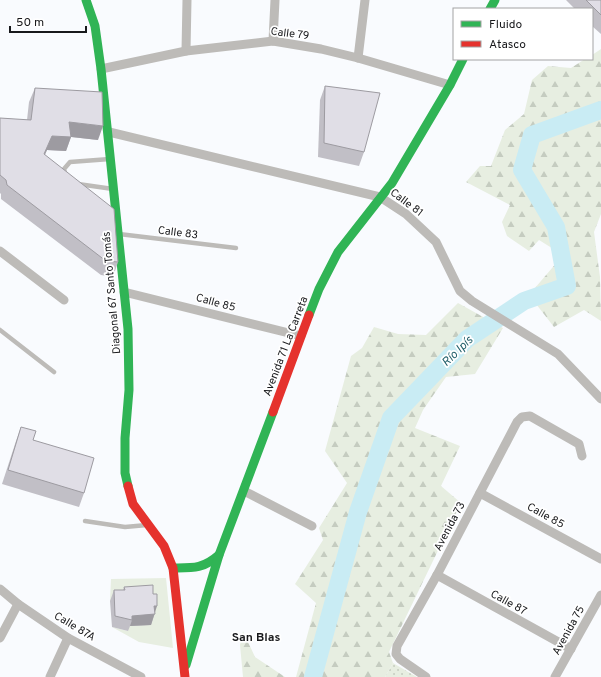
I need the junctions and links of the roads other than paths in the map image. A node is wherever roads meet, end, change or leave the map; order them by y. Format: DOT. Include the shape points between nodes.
graph roads {
  1 [pos="86,0"];
  2 [pos="187,0"];
  3 [pos="275,0"];
  4 [pos="365,0"];
  5 [pos="273,41"];
  6 [pos="186,51"];
  7 [pos="358,58"];
  8 [pos="462,60"];
  9 [pos="101,69"];
  10 [pos="450,85"];
  11 [pos="109,132"];
  12 [pos="112,159"];
  13 [pos="114,189"];
  14 [pos="380,197"];
  15 [pos="119,234"];
  16 [pos="236,248"];
  17 [pos="0,251"];
  18 [pos="124,292"];
  19 [pos="64,300"];
  20 [pos="0,330"];
  21 [pos="300,336"];
  22 [pos="54,372"];
  23 [pos="601,398"];
  24 [pos="582,456"];
  25 [pos="244,491"];
  26 [pos="480,493"];
  27 [pos="85,521"];
  28 [pos="148,525"];
  29 [pos="312,526"];
  30 [pos="220,555"];
  31 [pos="601,559"];
  32 [pos="173,568"];
  33 [pos="437,575"];
  34 [pos="0,589"];
  35 [pos="601,595"];
  36 [pos="18,604"];
  37 [pos="0,638"];
  38 [pos="68,638"];
  39 [pos="571,650"];
  40 [pos="185,673"];
  41 [pos="50,677"];
  42 [pos="141,677"];
  43 [pos="426,677"];
  44 [pos="555,677"];
  1 -- 9 [label="street, Diagonal 67 Santo Tomás" via="95,26"];
  2 -- 6 [label="street"];
  3 -- 5 [label="street"];
  4 -- 7 [label="street"];
  5 -- 6 [label="street, Calle 79"];
  5 -- 7 [label="street, Calle 79"];
  6 -- 9 [label="street, Calle 79"];
  7 -- 10 [label="street, Calle 79"];
  8 -- 10 [label="street, Avenida 71 La Carreta"];
  9 -- 11 [label="street, Diagonal 67 Santo Tomás"];
  10 -- 14 [label="street, Avenida 71 La Carreta" via="406,161"];
  11 -- 12 [label="street, Diagonal 67 Santo Tomás"];
  11 -- 14 [label="street, Calle 81"];
  12 -- 13 [label="street, Diagonal 67 Santo Tomás"];
  12 -- 13 [label="lane" via="70,162 64,169 67,178 72,182"];
  13 -- 15 [label="street, Diagonal 67 Santo Tomás"];
  14 -- 21 [label="street, Avenida 71 La Carreta" via="338,252 319,289"];
  14 -- 23 [label="street, Calle 81" via="406,214 436,242 460,291 558,354"];
  15 -- 16 [label="lane, Calle 83"];
  15 -- 18 [label="street, Diagonal 67 Santo Tomás"];
  17 -- 19 [label="street"];
  18 -- 21 [label="street, Calle 85"];
  18 -- 28 [label="street, Diagonal 67 Santo Tomás" via="130,347 125,473 133,504"];
  20 -- 22 [label="lane"];
  21 -- 25 [label="street, Avenida 71 La Carreta"];
  24 -- 26 [label="street, Avenida 73" via="579,444 530,416 522,416"];
  25 -- 29 [label="street"];
  25 -- 30 [label="street, Avenida 71 La Carreta"];
  26 -- 31 [label="street, Calle 85"];
  26 -- 33 [label="street, Avenida 73"];
  27 -- 28 [label="lane" via="125,527"];
  28 -- 32 [label="street, Diagonal 67 Santo Tomás" via="164,546"];
  30 -- 32 [label="street" via="202,567"];
  30 -- 40 [label="street, Avenida 71 La Carreta"];
  32 -- 40 [label="street, Diagonal 67 Santo Tomás"];
  33 -- 39 [label="street, Calle 87"];
  33 -- 43 [label="street, Avenida 73" via="397,646 396,654"];
  34 -- 36 [label="street, Calle 87A"];
  35 -- 39 [label="street, Avenida 75"];
  36 -- 37 [label="street"];
  36 -- 38 [label="street, Calle 87A"];
  38 -- 41 [label="street"];
  38 -- 42 [label="street, Calle 87A"];
  39 -- 44 [label="street, Avenida 75"];
}
